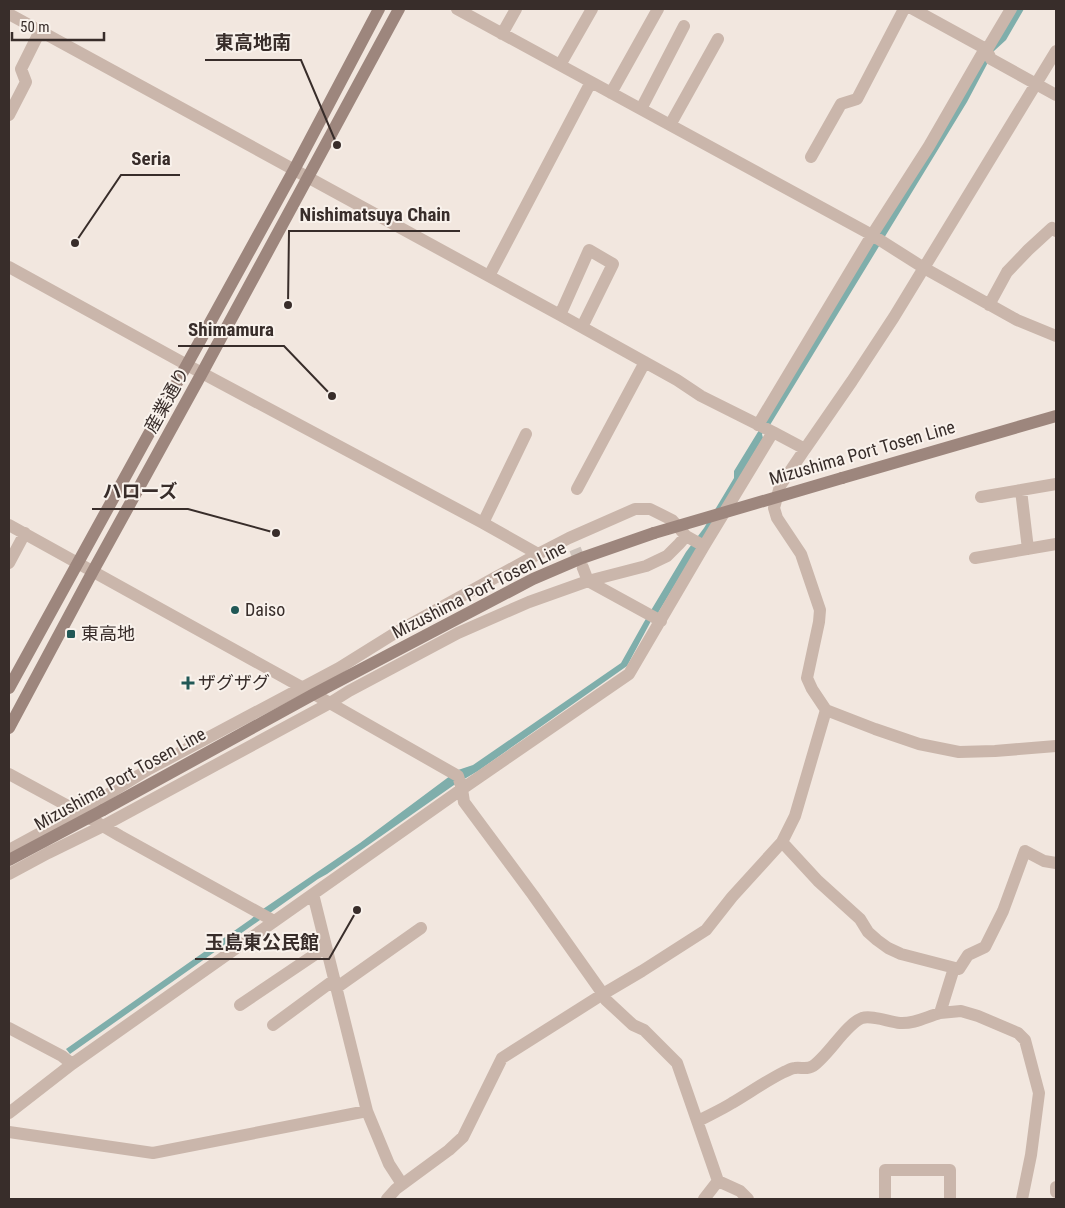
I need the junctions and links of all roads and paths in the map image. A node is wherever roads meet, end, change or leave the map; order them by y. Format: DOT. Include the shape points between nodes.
graph roads {
  1 [pos="379,9"];
  2 [pos="399,9"];
  3 [pos="457,9"];
  4 [pos="516,9"];
  5 [pos="592,9"];
  6 [pos="658,9"];
  7 [pos="904,9"];
  8 [pos="913,9"];
  9 [pos="1010,9"];
  10 [pos="9,14"];
  11 [pos="684,26"];
  12 [pos="40,31"];
  13 [pos="502,34"];
  14 [pos="718,39"];
  15 [pos="986,49"];
  16 [pos="1056,51"];
  17 [pos="560,65"];
  18 [pos="591,82"];
  19 [pos="1037,84"];
  20 [pos="611,93"];
  21 [pos="1056,95"];
  22 [pos="641,109"];
  23 [pos="9,115"];
  24 [pos="670,125"];
  25 [pos="811,157"];
  26 [pos="294,170"];
  27 [pos="308,177"];
  28 [pos="1056,231"];
  29 [pos="872,235"];
  30 [pos="9,267"];
  31 [pos="924,268"];
  32 [pos="489,276"];
  33 [pos="990,305"];
  34 [pos="560,315"];
  35 [pos="582,327"];
  36 [pos="1056,336"];
  37 [pos="645,362"];
  38 [pos="187,366"];
  39 [pos="202,373"];
  40 [pos="1056,416"];
  41 [pos="758,425"];
  42 [pos="773,432"];
  43 [pos="526,434"];
  44 [pos="805,449"];
  45 [pos="1056,484"];
  46 [pos="577,489"];
  47 [pos="1021,490"];
  48 [pos="981,497"];
  49 [pos="483,523"];
  50 [pos="9,525"];
  51 [pos="25,533"];
  52 [pos="686,536"];
  53 [pos="1056,544"];
  54 [pos="704,546"];
  55 [pos="1028,549"];
  56 [pos="538,554"];
  57 [pos="975,558"];
  58 [pos="78,562"];
  59 [pos="9,563"];
  60 [pos="583,568"];
  61 [pos="93,571"];
  62 [pos="588,581"];
  63 [pos="661,621"];
  64 [pos="301,687"];
  65 [pos="9,688"];
  66 [pos="314,694"];
  67 [pos="330,703"];
  68 [pos="826,710"];
  69 [pos="9,728"];
  70 [pos="1056,746"];
  71 [pos="9,774"];
  72 [pos="462,789"];
  73 [pos="79,812"];
  74 [pos="103,826"];
  75 [pos="782,842"];
  76 [pos="9,850"];
  77 [pos="9,860"];
  78 [pos="1056,863"];
  79 [pos="9,874"];
  80 [pos="313,894"];
  81 [pos="274,921"];
  82 [pos="421,928"];
  83 [pos="326,947"];
  84 [pos="954,968"];
  85 [pos="335,984"];
  86 [pos="603,994"];
  87 [pos="240,1005"];
  88 [pos="940,1013"];
  89 [pos="273,1025"];
  90 [pos="9,1028"];
  91 [pos="72,1064"];
  92 [pos="367,1111"];
  93 [pos="9,1113"];
  94 [pos="698,1121"];
  95 [pos="9,1132"];
  96 [pos="718,1181"];
  97 [pos="402,1184"];
  98 [pos="1056,1187"];
  99 [pos="1056,1192"];
  100 [pos="386,1199"];
  101 [pos="704,1199"];
  102 [pos="748,1199"];
  103 [pos="885,1199"];
  104 [pos="950,1199"];
  105 [pos="1022,1199"];
  1 -- 26 [label="street, 産業通り"];
  2 -- 27 [label="street, 産業通り"];
  3 -- 13 [label="street"];
  4 -- 13 [label="street"];
  5 -- 17 [label="street"];
  6 -- 20 [label="street"];
  7 -- 25 [label="street" via="857,99 841,104"];
  8 -- 15 [label="street"];
  9 -- 15 [label="street"];
  10 -- 12 [label="street"];
  11 -- 22 [label="street"];
  12 -- 23 [label="street" via="21,69 26,82"];
  12 -- 26 [label="street"];
  13 -- 17 [label="street"];
  14 -- 24 [label="street"];
  15 -- 19 [label="street" via="992,59"];
  15 -- 29 [label="street"];
  16 -- 19 [label="street"];
  17 -- 18 [label="street"];
  18 -- 20 [label="street"];
  18 -- 32 [label="street"];
  19 -- 21 [label="street"];
  19 -- 31 [label="street"];
  20 -- 22 [label="street"];
  22 -- 24 [label="street"];
  24 -- 29 [label="street"];
  26 -- 27 [label="street"];
  26 -- 38 [label="street, 産業通り"];
  27 -- 32 [label="street"];
  27 -- 39 [label="street, 産業通り"];
  28 -- 33 [label="street" via="1052,228 1007,272"];
  29 -- 31 [label="street"];
  29 -- 41 [label="street"];
  30 -- 38 [label="street"];
  31 -- 33 [label="street"];
  31 -- 44 [label="street"];
  32 -- 34 [label="street"];
  33 -- 36 [label="street"];
  34 -- 35 [label="street"];
  34 -- 35 [label="street" via="589,250 613,264"];
  35 -- 37 [label="street"];
  37 -- 41 [label="street"];
  37 -- 46 [label="street"];
  38 -- 39 [label="street"];
  38 -- 58 [label="street, 産業通り"];
  39 -- 49 [label="street"];
  39 -- 61 [label="street, 産業通り"];
  40 -- 66 [label="street, Mizushima Port Tosen Line, bridge" via="654,533 582,558 533,579"];
  41 -- 42 [label="street"];
  42 -- 44 [label="street"];
  42 -- 54 [label="street"];
  43 -- 49 [label="street"];
  44 -- 68 [label="street" via="780,486 774,508 801,554 820,610 807,678"];
  45 -- 47 [label="street"];
  47 -- 48 [label="street"];
  47 -- 55 [label="street"];
  49 -- 56 [label="street"];
  50 -- 51 [label="street"];
  51 -- 58 [label="street"];
  51 -- 59 [label="street"];
  52 -- 54 [label="street"];
  52 -- 56 [label="street" via="672,520 650,509 635,509 572,544"];
  52 -- 62 [label="street" via="667,556 646,566"];
  53 -- 55 [label="street"];
  54 -- 63 [label="street"];
  55 -- 57 [label="street"];
  56 -- 64 [label="street"];
  58 -- 61 [label="street"];
  58 -- 65 [label="street, 産業通り"];
  60 -- 62 [label="street"];
  61 -- 64 [label="street"];
  61 -- 69 [label="street, 産業通り"];
  62 -- 63 [label="street"];
  62 -- 67 [label="street" via="458,633"];
  63 -- 72 [label="street" via="629,674"];
  64 -- 66 [label="street"];
  64 -- 73 [label="street" via="149,769"];
  66 -- 67 [label="street"];
  66 -- 77 [label="street, Mizushima Port Tosen Line, bridge"];
  67 -- 72 [label="street" via="458,776"];
  67 -- 74 [label="street"];
  68 -- 70 [label="street" via="919,744 959,752"];
  68 -- 75 [label="street" via="795,816"];
  71 -- 73 [label="street"];
  72 -- 80 [label="street"];
  72 -- 86 [label="street" via="464,802"];
  73 -- 74 [label="street"];
  73 -- 76 [label="street"];
  74 -- 79 [label="street"];
  74 -- 81 [label="street"];
  75 -- 84 [label="street" via="876,940 901,954"];
  75 -- 86 [label="street" via="706,930"];
  78 -- 84 [label="street" via="1025,851 1003,911 985,947 968,955 959,969"];
  80 -- 81 [label="street"];
  80 -- 83 [label="street"];
  81 -- 91 [label="street"];
  82 -- 85 [label="street"];
  83 -- 85 [label="street"];
  83 -- 87 [label="street"];
  84 -- 88 [label="street"];
  85 -- 89 [label="street"];
  85 -- 92 [label="street"];
  86 -- 94 [label="street" via="677,1064"];
  86 -- 97 [label="street" via="502,1058 463,1137"];
  88 -- 94 [label="street" via="920,1021 901,1023 863,1018 855,1022 811,1068 785,1071"];
  88 -- 105 [label="street" via="961,1011 978,1016 1018,1033 1025,1040 1039,1093"];
  90 -- 91 [label="street"];
  91 -- 93 [label="street"];
  92 -- 95 [label="street" via="153,1153"];
  92 -- 97 [label="street" via="389,1164"];
  94 -- 96 [label="street"];
  96 -- 101 [label="street"];
  96 -- 102 [label="street" via="740,1191"];
  97 -- 100 [label="street"];
  98 -- 99 [label="street"];
  103 -- 104 [label="street" via="885,1170 950,1170"];
}
